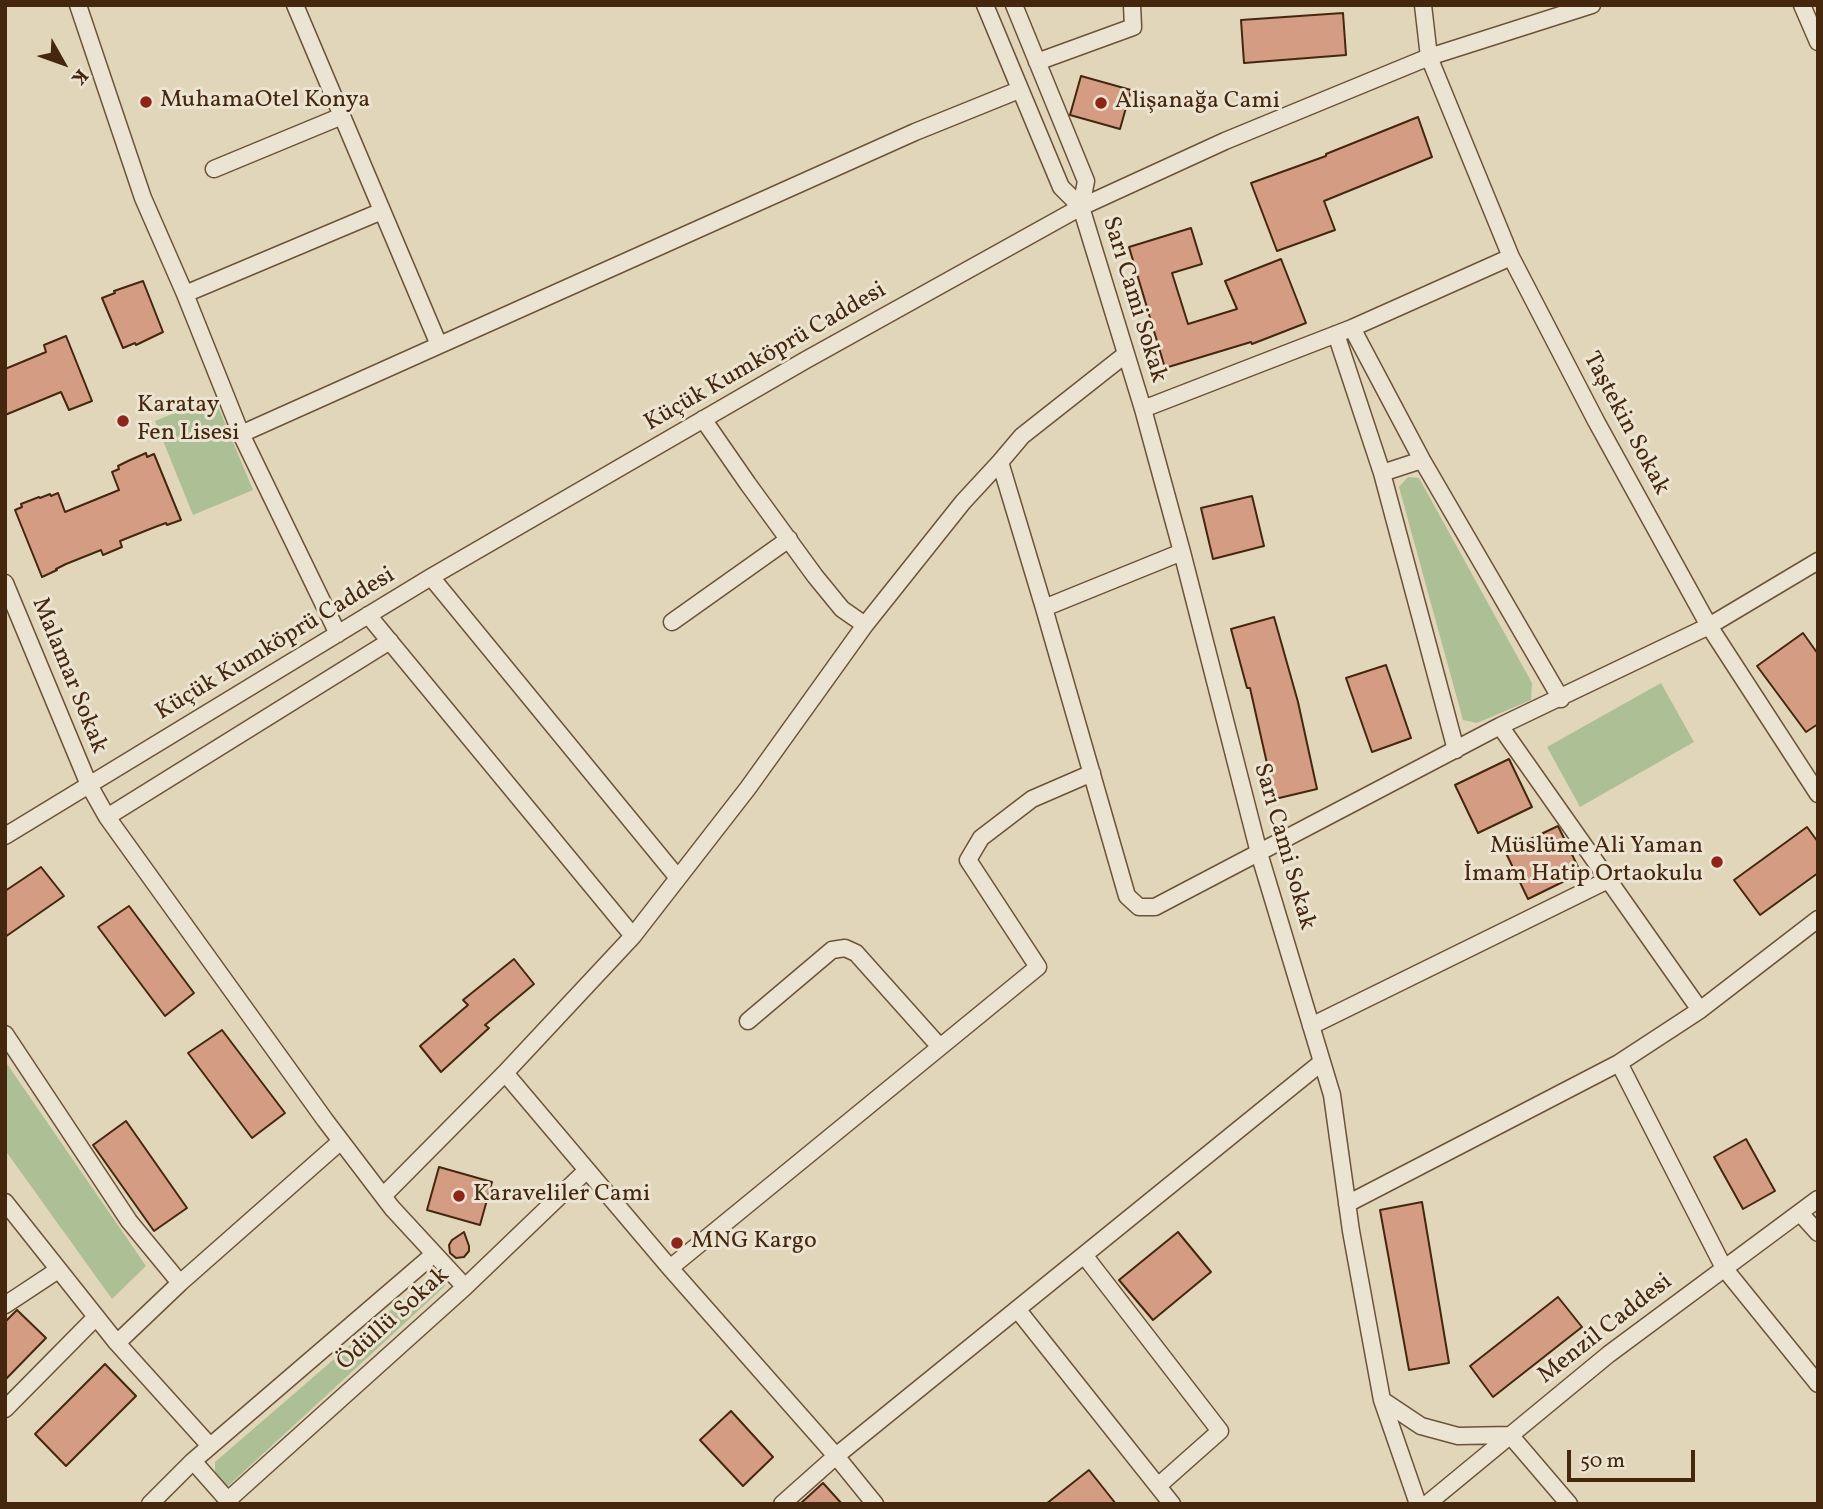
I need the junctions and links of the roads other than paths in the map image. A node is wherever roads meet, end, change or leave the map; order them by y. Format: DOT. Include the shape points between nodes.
graph roads {
  1 [pos="78,5"];
  2 [pos="295,5"];
  3 [pos="985,5"];
  4 [pos="1014,5"];
  5 [pos="1132,5"];
  6 [pos="1423,5"];
  7 [pos="1592,5"];
  8 [pos="1802,5"];
  9 [pos="1818,42"];
  10 [pos="1429,57"];
  11 [pos="1037,62"];
  12 [pos="1019,90"];
  13 [pos="342,116"];
  14 [pos="214,169"];
  15 [pos="1081,207"];
  16 [pos="382,211"];
  17 [pos="1511,257"];
  18 [pos="185,294"];
  19 [pos="1352,328"];
  20 [pos="1336,334"];
  21 [pos="439,345"];
  22 [pos="1126,354"];
  23 [pos="1143,409"];
  24 [pos="703,419"];
  25 [pos="241,434"];
  26 [pos="1422,460"];
  27 [pos="1000,462"];
  28 [pos="1382,473"];
  29 [pos="789,539"];
  30 [pos="1182,552"];
  31 [pos="1818,561"];
  32 [pos="431,577"];
  33 [pos="5,583"];
  34 [pos="1044,608"];
  35 [pos="368,615"];
  36 [pos="672,622"];
  37 [pos="865,625"];
  38 [pos="1709,626"];
  39 [pos="338,634"];
  40 [pos="390,641"];
  41 [pos="1561,699"];
  42 [pos="1500,726"];
  43 [pos="1456,750"];
  44 [pos="1092,773"];
  45 [pos="89,785"];
  46 [pos="1818,794"];
  47 [pos="107,817"];
  48 [pos="5,836"];
  49 [pos="1259,853"];
  50 [pos="678,878"];
  51 [pos="1608,880"];
  52 [pos="1818,919"];
  53 [pos="633,936"];
  54 [pos="1700,1010"];
  55 [pos="748,1021"];
  56 [pos="1311,1026"];
  57 [pos="5,1034"];
  58 [pos="940,1047"];
  59 [pos="1322,1062"];
  60 [pos="1619,1063"];
  61 [pos="505,1073"];
  62 [pos="341,1141"];
  63 [pos="587,1170"];
  64 [pos="383,1196"];
  65 [pos="1818,1199"];
  66 [pos="5,1202"];
  67 [pos="1346,1203"];
  68 [pos="1800,1213"];
  69 [pos="1818,1233"];
  70 [pos="434,1254"];
  71 [pos="1084,1255"];
  72 [pos="670,1268"];
  73 [pos="1724,1268"];
  74 [pos="58,1270"];
  75 [pos="180,1283"];
  76 [pos="465,1287"];
  77 [pos="5,1305"];
  78 [pos="1017,1309"];
  79 [pos="96,1317"];
  80 [pos="117,1343"];
  81 [pos="1818,1384"];
  82 [pos="1382,1400"];
  83 [pos="5,1409"];
  84 [pos="1510,1435"];
  85 [pos="210,1446"];
  86 [pos="836,1455"];
  87 [pos="193,1461"];
  88 [pos="1158,1486"];
  89 [pos="230,1502"];
  90 [pos="150,1504"];
  91 [pos="782,1504"];
  92 [pos="875,1504"];
  93 [pos="1172,1504"];
  94 [pos="1418,1504"];
  95 [pos="1427,1504"];
  96 [pos="1569,1504"];
  1 -- 18 [label="street" via="143,198"];
  2 -- 13 [label="street"];
  3 -- 12 [label="street, Sarı Cami Sokak"];
  4 -- 11 [label="street, Sarı Cami Sokak"];
  5 -- 11 [label="street" via="1133,27"];
  6 -- 10 [label="street, Taştekin Sokak"];
  7 -- 10 [label="street, Küçük Kumköprü Caddesi"];
  8 -- 9 [label="street"];
  10 -- 15 [label="street, Küçük Kumköprü Caddesi" via="1225,141"];
  10 -- 17 [label="street, Taştekin Sokak"];
  11 -- 15 [label="street, Sarı Cami Sokak" via="1086,181"];
  12 -- 15 [label="street, Sarı Cami Sokak" via="1061,187"];
  12 -- 21 [label="street"];
  13 -- 14 [label="street"];
  13 -- 16 [label="street"];
  15 -- 22 [label="street, Sarı Cami Sokak"];
  15 -- 24 [label="street, Küçük Kumköprü Caddesi"];
  16 -- 18 [label="street"];
  16 -- 21 [label="street"];
  17 -- 19 [label="street"];
  17 -- 38 [label="street, Taştekin Sokak"];
  18 -- 25 [label="street"];
  19 -- 20 [label="street"];
  19 -- 26 [label="street"];
  20 -- 23 [label="street"];
  20 -- 28 [label="street"];
  21 -- 25 [label="street"];
  22 -- 23 [label="street, Sarı Cami Sokak"];
  22 -- 27 [label="street" via="1022,436"];
  23 -- 30 [label="street, Sarı Cami Sokak"];
  24 -- 29 [label="street"];
  24 -- 32 [label="street, Küçük Kumköprü Caddesi"];
  25 -- 39 [label="street"];
  26 -- 28 [label="street"];
  26 -- 41 [label="street"];
  27 -- 34 [label="street"];
  27 -- 37 [label="street"];
  28 -- 43 [label="street"];
  29 -- 36 [label="street"];
  29 -- 37 [label="street" via="842,609"];
  30 -- 34 [label="street"];
  30 -- 49 [label="street, Sarı Cami Sokak"];
  31 -- 38 [label="street"];
  32 -- 35 [label="street, Küçük Kumköprü Caddesi"];
  32 -- 50 [label="street"];
  33 -- 45 [label="street, Malamar Sokak"];
  34 -- 44 [label="street"];
  35 -- 39 [label="street, Küçük Kumköprü Caddesi"];
  35 -- 40 [label="street"];
  37 -- 50 [label="street"];
  38 -- 41 [label="street"];
  38 -- 46 [label="street, Taştekin Sokak"];
  39 -- 45 [label="street, Küçük Kumköprü Caddesi"];
  40 -- 47 [label="street"];
  40 -- 53 [label="street"];
  41 -- 42 [label="street"];
  42 -- 43 [label="street"];
  42 -- 51 [label="street"];
  43 -- 49 [label="street"];
  44 -- 49 [label="street" via="1127,896 1139,907 1154,907"];
  44 -- 58 [label="street" via="1032,799 981,838 968,860 1038,967"];
  45 -- 47 [label="street, Malamar Sokak"];
  45 -- 48 [label="street, Küçük Kumköprü Caddesi"];
  47 -- 62 [label="street, Malamar Sokak"];
  49 -- 56 [label="street, Sarı Cami Sokak"];
  50 -- 53 [label="street"];
  51 -- 54 [label="street"];
  51 -- 56 [label="street"];
  52 -- 54 [label="street"];
  53 -- 61 [label="street"];
  54 -- 60 [label="street"];
  55 -- 58 [label="street" via="832,950 845,948 856,953"];
  56 -- 59 [label="street, Sarı Cami Sokak"];
  57 -- 75 [label="street" via="129,1221"];
  58 -- 72 [label="street"];
  59 -- 67 [label="street, Sarı Cami Sokak" via="1332,1095"];
  59 -- 71 [label="street"];
  60 -- 67 [label="street"];
  60 -- 73 [label="street"];
  61 -- 63 [label="street"];
  61 -- 64 [label="street"];
  62 -- 64 [label="street, Malamar Sokak"];
  62 -- 75 [label="street"];
  63 -- 72 [label="street"];
  63 -- 76 [label="street, Ödüllü Sokak"];
  64 -- 70 [label="street, Malamar Sokak"];
  65 -- 68 [label="street, Menzil Caddesi"];
  66 -- 74 [label="street"];
  67 -- 82 [label="street, Sarı Cami Sokak"];
  68 -- 69 [label="street"];
  68 -- 73 [label="street, Menzil Caddesi"];
  70 -- 76 [label="street, Malamar Sokak"];
  70 -- 85 [label="street"];
  71 -- 78 [label="street"];
  71 -- 88 [label="street" via="1220,1430"];
  72 -- 86 [label="street"];
  73 -- 81 [label="street"];
  73 -- 84 [label="street, Menzil Caddesi"];
  74 -- 77 [label="street"];
  74 -- 79 [label="street"];
  75 -- 80 [label="street"];
  76 -- 89 [label="street, Ödüllü Sokak"];
  78 -- 86 [label="street"];
  78 -- 88 [label="street"];
  79 -- 80 [label="street"];
  79 -- 83 [label="street"];
  80 -- 85 [label="street"];
  82 -- 84 [label="street" via="1421,1426 1458,1436"];
  82 -- 94 [label="street, Sarı Cami Sokak"];
  84 -- 95 [label="street, Menzil Caddesi"];
  84 -- 96 [label="street"];
  85 -- 87 [label="street"];
  86 -- 91 [label="street"];
  86 -- 92 [label="street"];
  87 -- 89 [label="street"];
  87 -- 90 [label="street"];
  88 -- 93 [label="street"];
}
